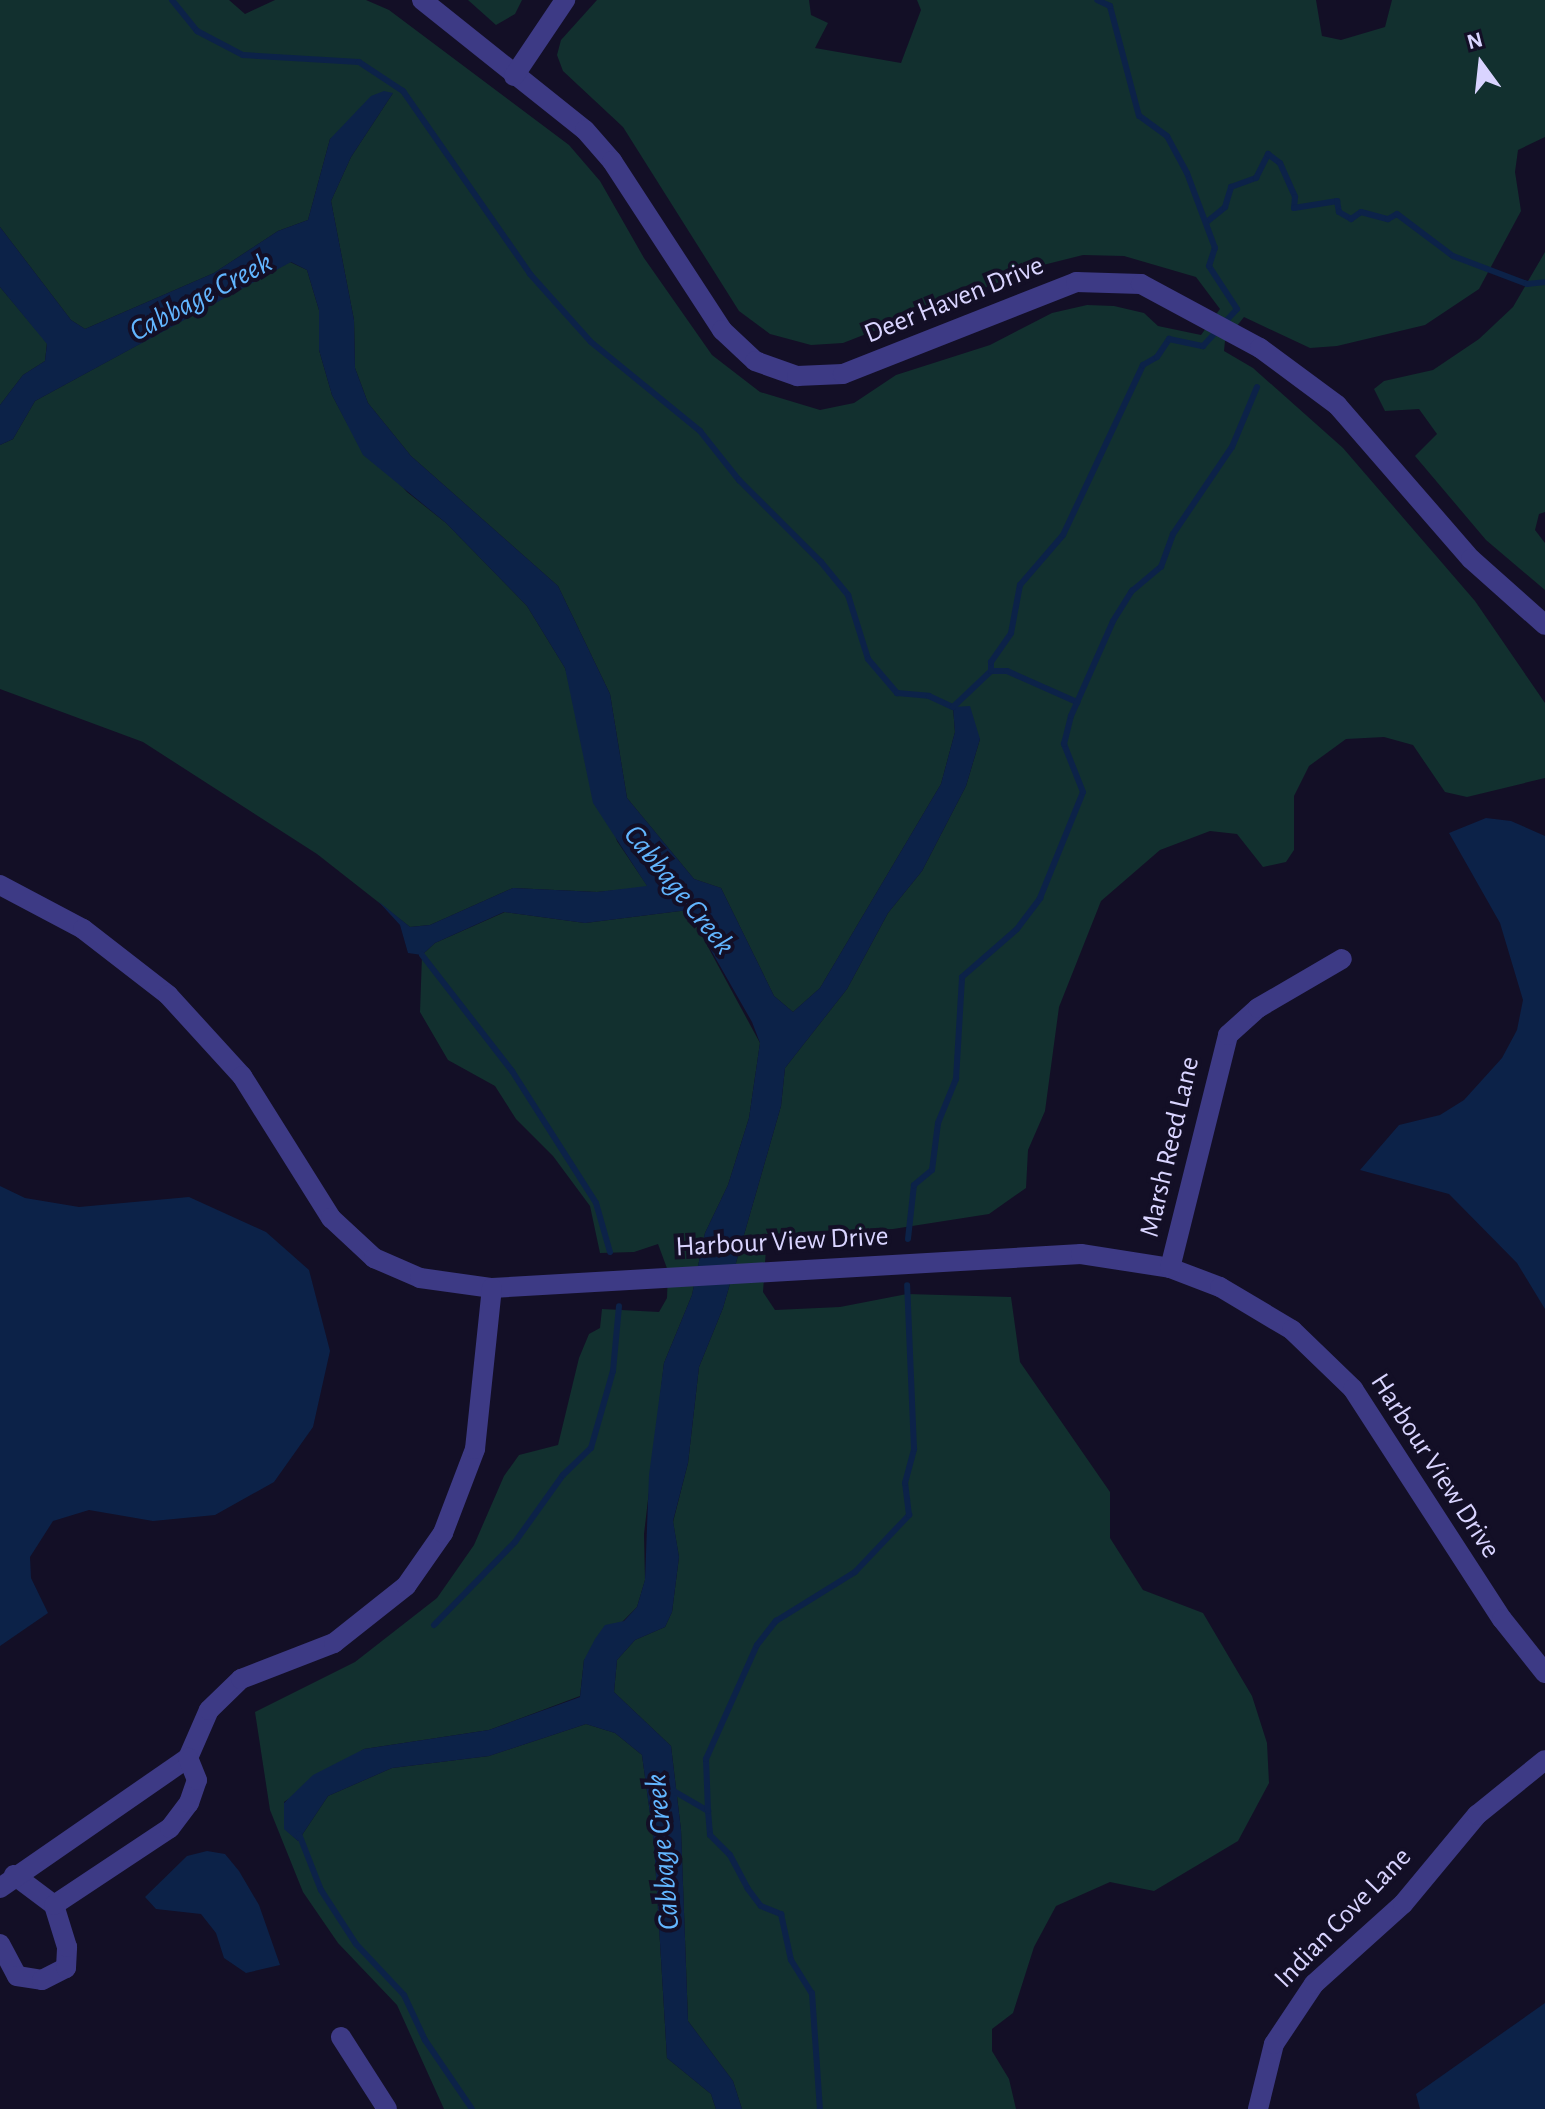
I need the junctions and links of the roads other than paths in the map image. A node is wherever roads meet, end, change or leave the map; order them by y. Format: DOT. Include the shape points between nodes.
graph roads {
  1 [pos="422,0"];
  2 [pos="565,0"];
  3 [pos="514,76"];
  4 [pos="1545,625"];
  5 [pos="0,885"];
  6 [pos="1342,959"];
  7 [pos="1170,1268"];
  8 [pos="492,1288"];
  9 [pos="1545,1673"];
  10 [pos="188,1758"];
  11 [pos="1545,1760"];
  12 [pos="7,1881"];
  13 [pos="54,1905"];
  14 [pos="0,1944"];
  15 [pos="341,2037"];
  16 [pos="387,2109"];
  17 [pos="1258,2109"];
  1 -- 3 [label="street, Deer Haven Drive"];
  2 -- 3 [label="street"];
  3 -- 4 [label="street, Deer Haven Drive" via="585,130 612,161 731,342 782,373 812,378 843,374 1076,282 1141,284 1236,334 1337,405 1471,559"];
  5 -- 8 [label="street, Harbour View Drive" via="83,929 127,961 205,1033 272,1119 318,1199 356,1243 420,1278"];
  6 -- 7 [label="street, Marsh Reed Lane" via="1258,1008 1228,1035"];
  7 -- 8 [label="street, Harbour View Drive" via="1081,1254"];
  7 -- 9 [label="street, Harbour View Drive" via="1269,1314 1334,1368 1370,1411 1502,1619"];
  8 -- 10 [label="street" via="475,1449 462,1492 427,1560 359,1627 307,1655 268,1665 224,1693 198,1730"];
  10 -- 12 [label="street"];
  10 -- 13 [label="street" via="197,1780 189,1803 170,1828"];
  11 -- 17 [label="street, Indian Cove Lane" via="1477,1815 1393,1915 1314,1984 1274,2044"];
  12 -- 13 [label="street"];
  13 -- 14 [label="street" via="67,1947 66,1968 42,1980 17,1976"];
  15 -- 16 [label="street"];
}
